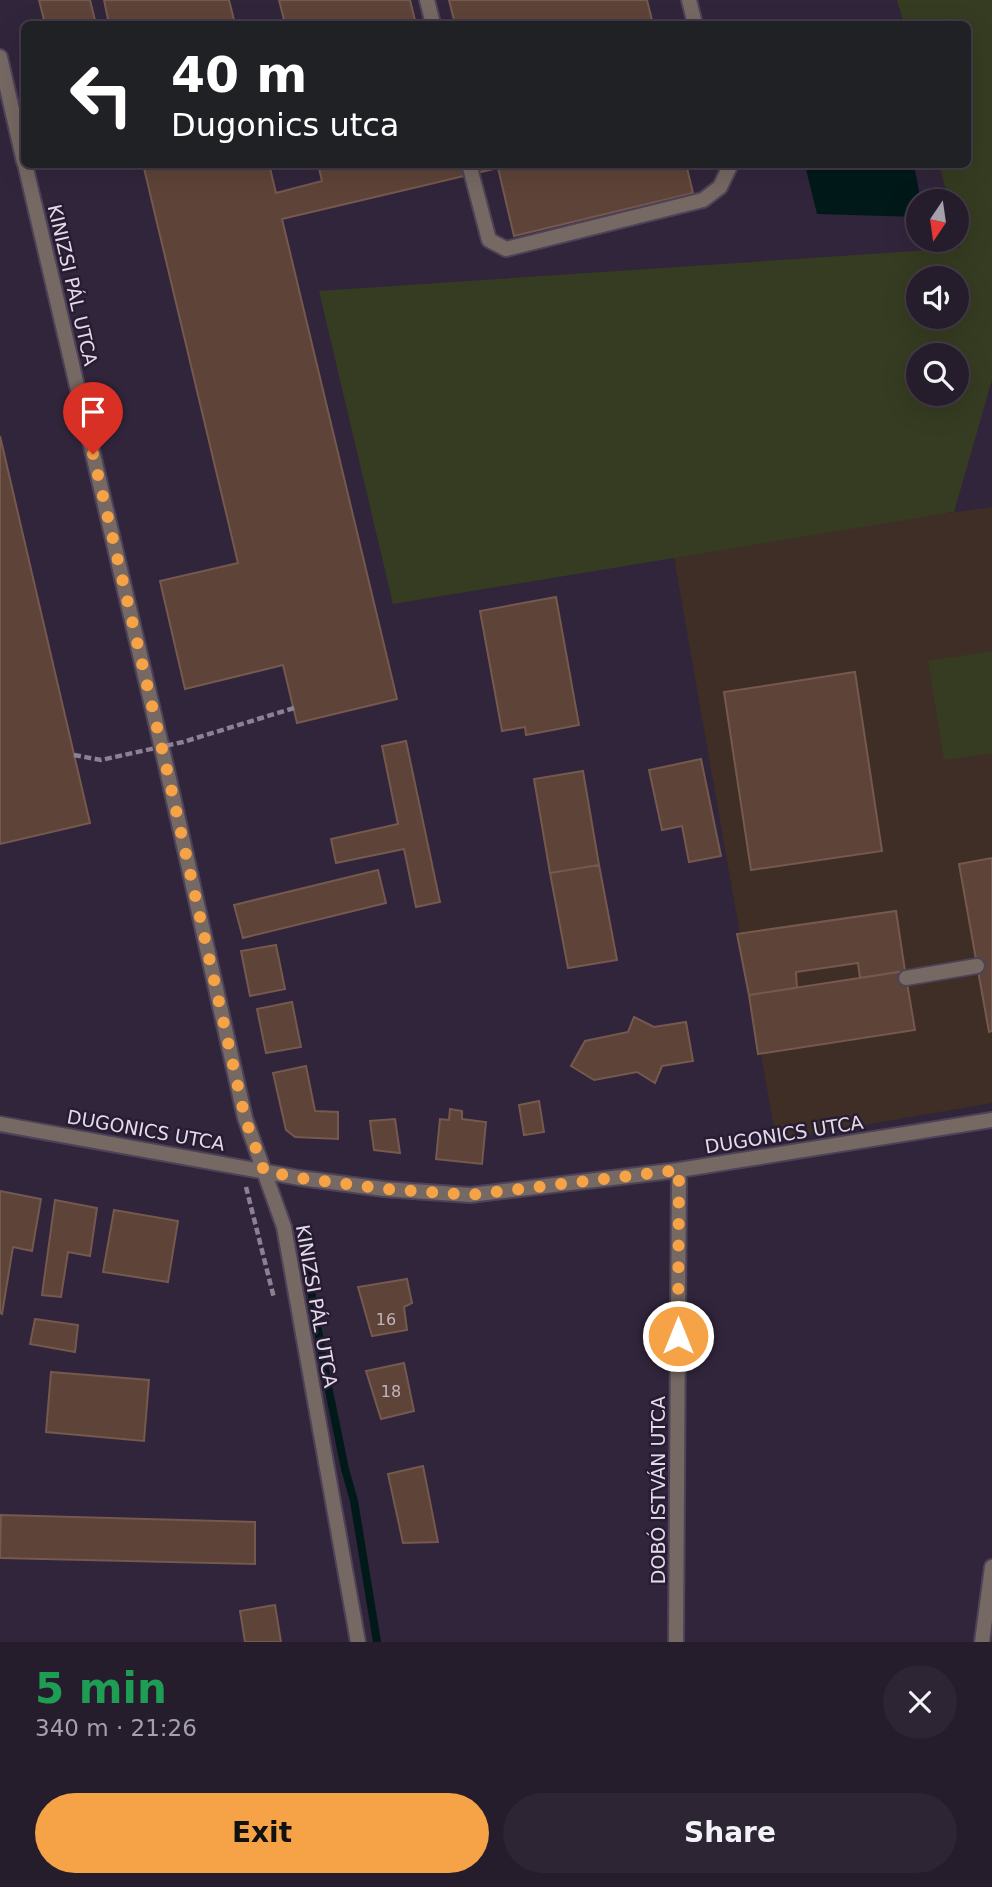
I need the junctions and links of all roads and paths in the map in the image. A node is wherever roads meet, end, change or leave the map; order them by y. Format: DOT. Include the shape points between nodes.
graph roads {
  1 [pos="427,0"];
  2 [pos="689,0"];
  3 [pos="432,21"];
  4 [pos="694,21"];
  5 [pos="0,57"];
  6 [pos="21,146"];
  7 [pos="26,168"];
  8 [pos="470,168"];
  9 [pos="729,168"];
  10 [pos="294,708"];
  11 [pos="74,755"];
  12 [pos="977,966"];
  13 [pos="906,978"];
  14 [pos="992,1120"];
  15 [pos="0,1124"];
  16 [pos="241,1167"];
  17 [pos="679,1170"];
  18 [pos="264,1171"];
  19 [pos="276,1308"];
  20 [pos="992,1567"];
  21 [pos="358,1642"];
  22 [pos="676,1642"];
  23 [pos="982,1642"];
  1 -- 3 [label="street"];
  2 -- 4 [label="street"];
  5 -- 6 [label="street, KINIZSI PÁL UTCA"];
  7 -- 18 [label="street, KINIZSI PÁL UTCA" via="245,1118"];
  8 -- 9 [label="street" via="489,240 506,249 703,201 720,187"];
  10 -- 11 [label="path, bridge" via="183,742 101,760"];
  12 -- 13 [label="street"];
  14 -- 17 [label="street, DUGONICS UTCA"];
  15 -- 16 [label="street, DUGONICS UTCA"];
  16 -- 18 [label="street, DUGONICS UTCA"];
  16 -- 19 [label="path"];
  17 -- 18 [label="street, DUGONICS UTCA" via="470,1195 384,1189"];
  17 -- 22 [label="street, DOBÓ ISTVÁN UTCA"];
  18 -- 21 [label="street, KINIZSI PÁL UTCA" via="284,1227"];
  20 -- 23 [label="street"];
}
